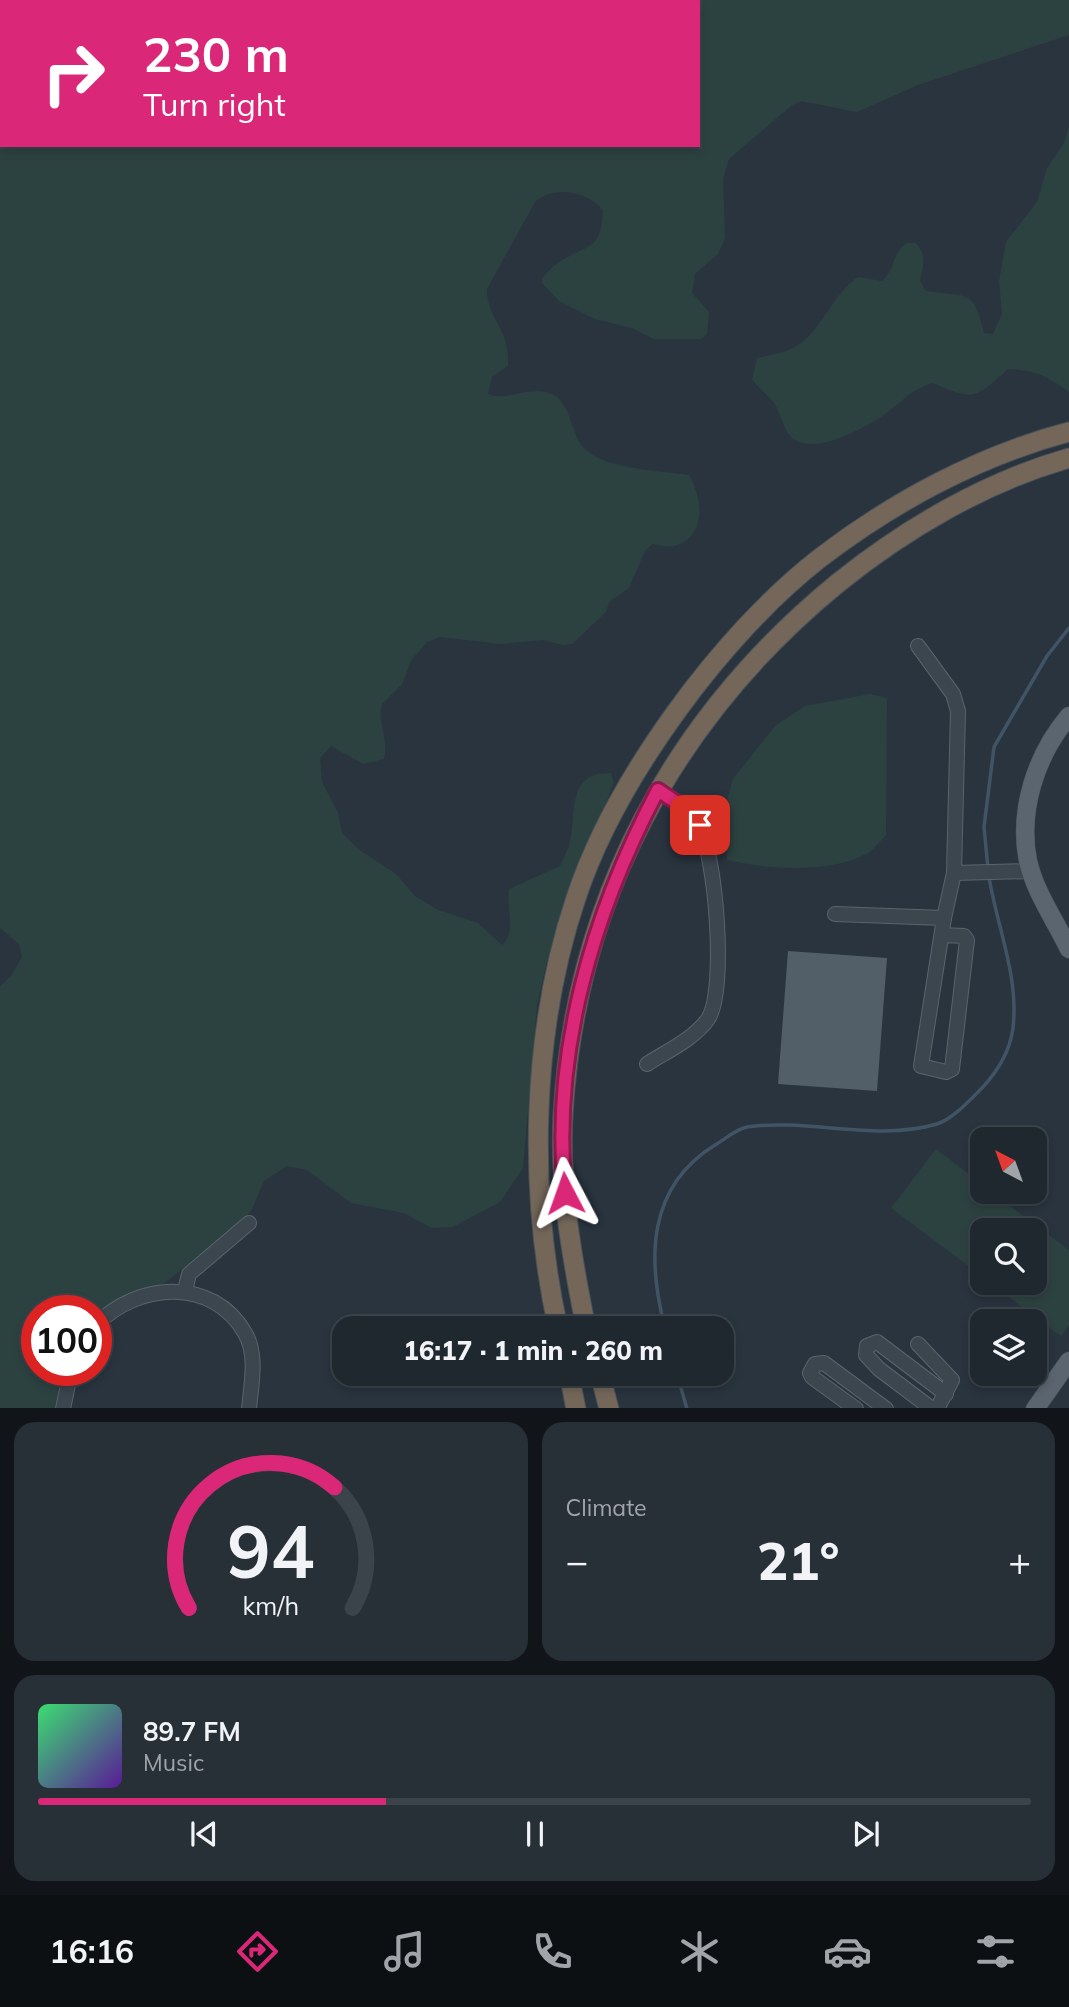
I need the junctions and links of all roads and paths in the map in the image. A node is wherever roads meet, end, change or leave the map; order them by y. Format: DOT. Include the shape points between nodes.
graph roads {
  1 [pos="1060,434"];
  2 [pos="1061,460"];
  3 [pos="918,646"];
  4 [pos="1069,716"];
  5 [pos="658,790"];
  6 [pos="1032,871"];
  7 [pos="954,873"];
  8 [pos="835,914"];
  9 [pos="944,918"];
  10 [pos="942,934"];
  11 [pos="1069,948"];
  12 [pos="647,1064"];
  13 [pos="249,1223"];
  14 [pos="185,1291"];
  15 [pos="112,1312"];
  16 [pos="556,1316"];
  17 [pos="583,1316"];
  18 [pos="918,1343"];
  19 [pos="1069,1361"];
  20 [pos="68,1386"];
  21 [pos="569,1386"];
  22 [pos="597,1386"];
  23 [pos="603,1386"];
  24 [pos="946,1394"];
  25 [pos="64,1408"];
  26 [pos="249,1408"];
  27 [pos="574,1408"];
  28 [pos="601,1408"];
  29 [pos="609,1408"];
  30 [pos="855,1408"];
  31 [pos="885,1408"];
  32 [pos="934,1408"];
  33 [pos="936,1408"];
  34 [pos="1036,1408"];
  1 -- 16 [label="highway" via="994,458 909,499 818,559 715,663 658,738 614,809 576,897 553,986 540,1068 541,1204"];
  2 -- 5 [label="highway" via="964,501 903,535 821,597 753,660 723,695"];
  3 -- 7 [label="street" via="953,694 958,711"];
  4 -- 6 [label="main road" via="1052,736 1033,779 1026,819"];
  5 -- 12 [label="street" via="700,825 712,883 720,964 707,1021"];
  5 -- 17 [label="highway" via="598,925 573,1032 562,1167"];
  6 -- 7 [label="street"];
  6 -- 11 [label="main road"];
  7 -- 9 [label="street"];
  8 -- 9 [label="street"];
  9 -- 10 [label="street"];
  10 -- 10 [label="street" via="920,1066 946,1072 951,1069 967,940"];
  13 -- 14 [label="street" via="189,1274"];
  14 -- 15 [label="street" via="166,1291 123,1303"];
  14 -- 26 [label="street" via="221,1306 245,1333 252,1354"];
  18 -- 24 [label="street" via="952,1380"];
  19 -- 34 [label="main road"];
  20 -- 25 [label="street"];
  21 -- 27 [label="highway"];
  22 -- 28 [label="highway"];
  23 -- 29 [label="highway"];
  24 -- 32 [label="street" via="877,1342 867,1346 866,1354 879,1369"];
  24 -- 33 [label="street"];
  30 -- 31 [label="street" via="812,1377 815,1364 824,1363"];
}
